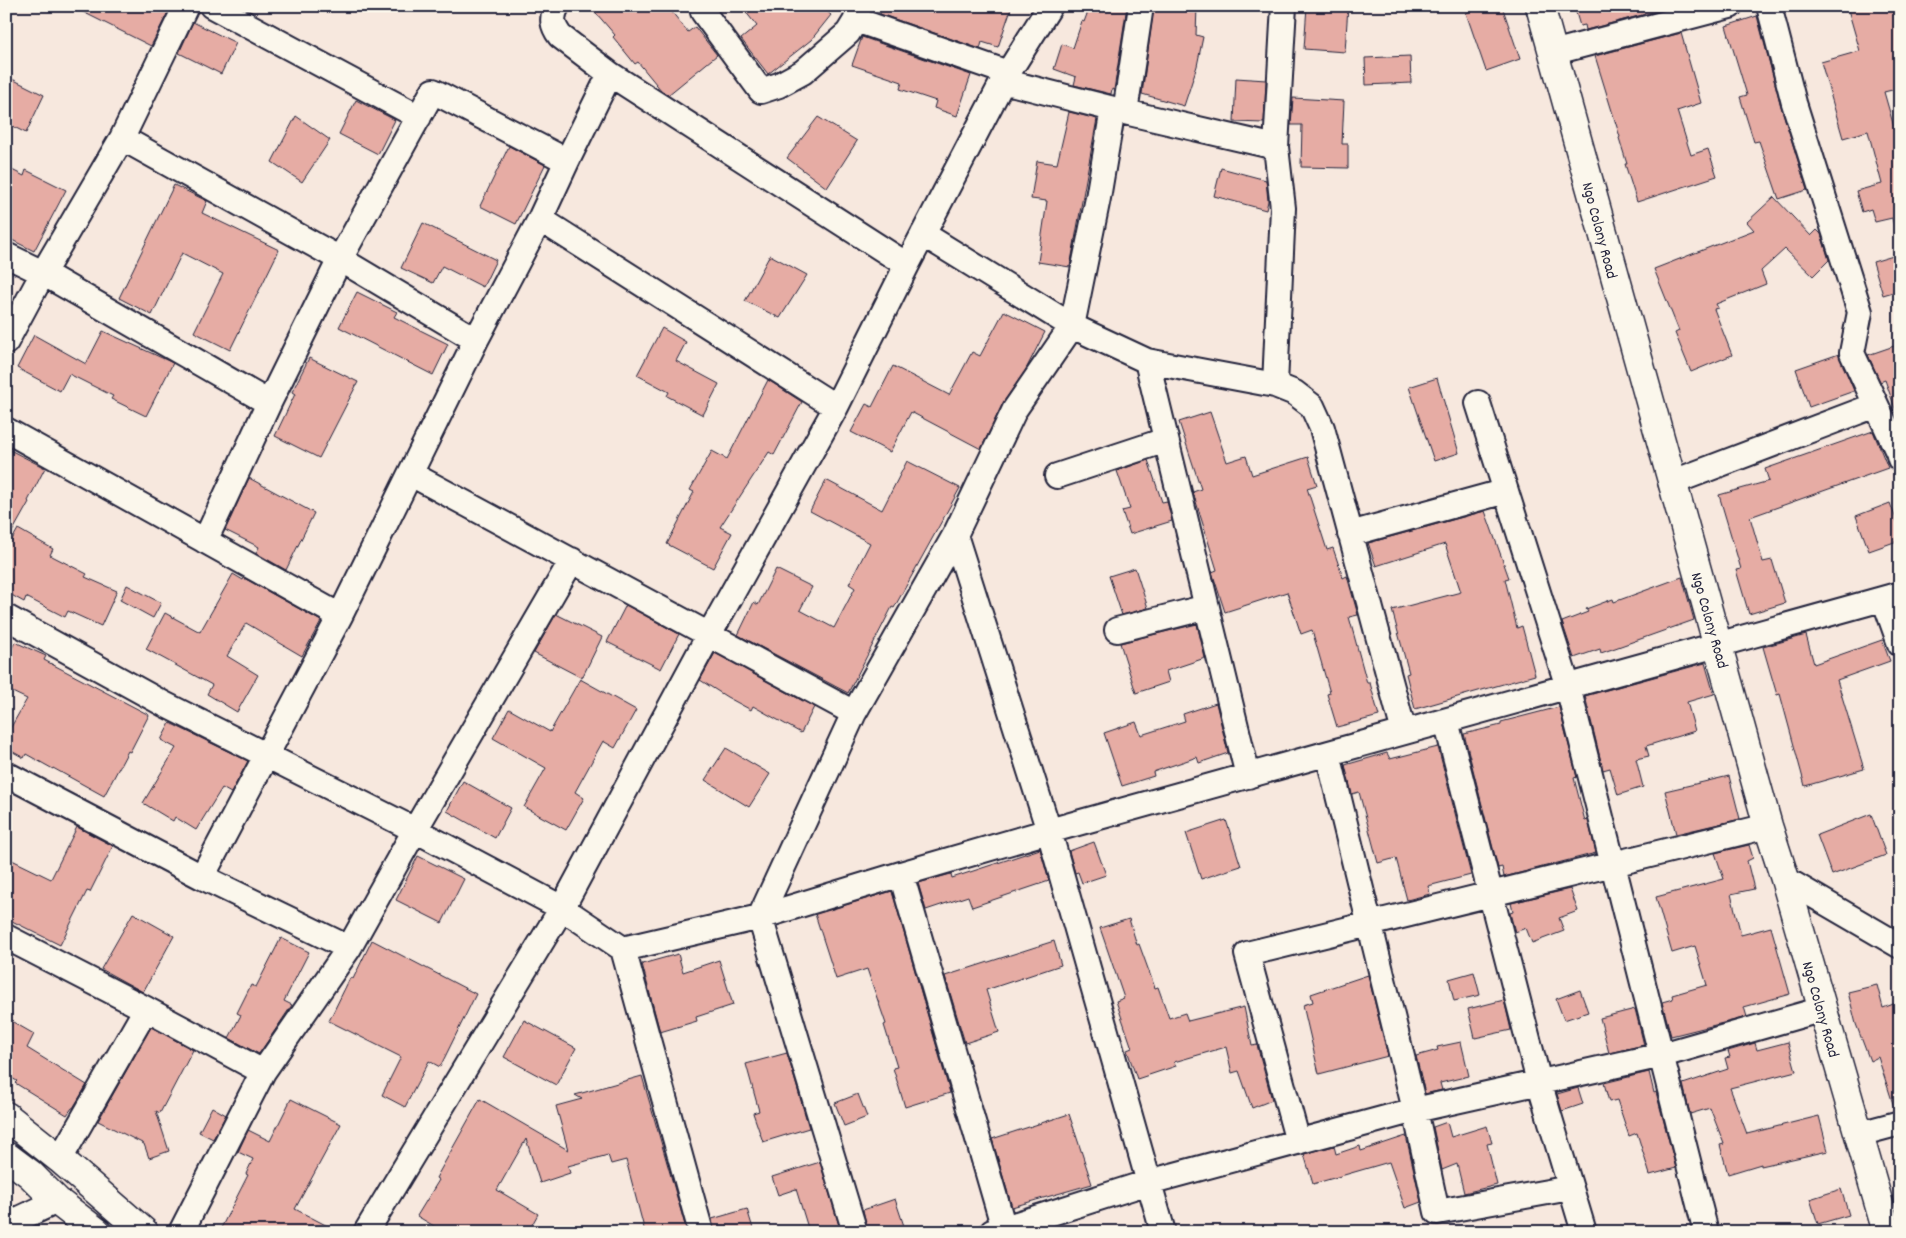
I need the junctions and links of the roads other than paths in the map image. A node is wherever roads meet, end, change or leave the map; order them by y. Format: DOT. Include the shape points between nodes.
graph roads {
  1 [pos="186,6"];
  2 [pos="212,6"];
  3 [pos="557,6"];
  4 [pos="702,6"];
  5 [pos="1050,6"];
  6 [pos="1141,6"];
  7 [pos="1284,6"];
  8 [pos="1540,6"];
  9 [pos="1730,6"];
  10 [pos="1769,6"];
  11 [pos="857,13"];
  12 [pos="1552,53"];
  13 [pos="610,74"];
  14 [pos="1005,77"];
  15 [pos="1119,111"];
  16 [pos="419,117"];
  17 [pos="122,138"];
  18 [pos="1276,147"];
  19 [pos="566,161"];
  20 [pos="540,219"];
  21 [pos="923,234"];
  22 [pos="6,254"];
  23 [pos="340,259"];
  24 [pos="907,265"];
  25 [pos="43,273"];
  26 [pos="1072,326"];
  27 [pos="476,340"];
  28 [pos="6,342"];
  29 [pos="1147,361"];
  30 [pos="1275,385"];
  31 [pos="269,403"];
  32 [pos="1478,403"];
  33 [pos="1876,405"];
  34 [pos="836,406"];
  35 [pos="6,430"];
  36 [pos="1166,440"];
  37 [pos="1900,459"];
  38 [pos="411,474"];
  39 [pos="1057,476"];
  40 [pos="1671,483"];
  41 [pos="1506,491"];
  42 [pos="1350,534"];
  43 [pos="956,535"];
  44 [pos="205,541"];
  45 [pos="572,560"];
  46 [pos="1892,596"];
  47 [pos="1207,607"];
  48 [pos="340,616"];
  49 [pos="6,617"];
  50 [pos="1117,630"];
  51 [pos="709,635"];
  52 [pos="1900,644"];
  53 [pos="1718,645"];
  54 [pos="1568,687"];
  55 [pos="854,713"];
  56 [pos="1446,721"];
  57 [pos="1404,732"];
  58 [pos="1328,754"];
  59 [pos="266,756"];
  60 [pos="6,774"];
  61 [pos="1248,776"];
  62 [pos="1768,826"];
  63 [pos="415,830"];
  64 [pos="1049,831"];
  65 [pos="1612,865"];
  66 [pos="900,874"];
  67 [pos="202,877"];
  68 [pos="1785,879"];
  69 [pos="1490,895"];
  70 [pos="562,908"];
  71 [pos="760,918"];
  72 [pos="1369,924"];
  73 [pos="6,937"];
  74 [pos="1900,946"];
  75 [pos="348,948"];
  76 [pos="623,949"];
  77 [pos="146,1009"];
  78 [pos="1822,1009"];
  79 [pos="1662,1055"];
  80 [pos="263,1072"];
  81 [pos="1539,1082"];
  82 [pos="1415,1110"];
  83 [pos="6,1116"];
  84 [pos="1900,1123"];
  85 [pos="1858,1134"];
  86 [pos="1298,1142"];
  87 [pos="6,1156"];
  88 [pos="60,1159"];
  89 [pos="1149,1182"];
  90 [pos="1570,1188"];
  91 [pos="57,1201"];
  92 [pos="6,1225"];
  93 [pos="375,1228"];
  94 [pos="1000,1230"];
  95 [pos="96,1232"];
  96 [pos="144,1232"];
  97 [pos="180,1232"];
  98 [pos="701,1232"];
  99 [pos="855,1232"];
  100 [pos="1163,1232"];
  101 [pos="1584,1232"];
  102 [pos="1706,1232"];
  103 [pos="1887,1232"];
  1 -- 17 [label="street"];
  2 -- 16 [label="street"];
  3 -- 13 [label="street" via="552,16 560,36"];
  4 -- 11 [label="street" via="703,12 761,91 803,72 848,33"];
  5 -- 14 [label="street"];
  6 -- 15 [label="street"];
  7 -- 18 [label="street"];
  8 -- 12 [label="street, Ngo Colony Road"];
  9 -- 12 [label="street"];
  10 -- 33 [label="street" via="1794,103 1860,312 1852,354"];
  11 -- 14 [label="street"];
  12 -- 40 [label="street, Ngo Colony Road"];
  13 -- 19 [label="street"];
  13 -- 24 [label="street"];
  14 -- 15 [label="street"];
  14 -- 21 [label="street"];
  15 -- 18 [label="street"];
  15 -- 26 [label="street"];
  16 -- 19 [label="street" via="433,91"];
  16 -- 23 [label="street"];
  17 -- 23 [label="street"];
  17 -- 25 [label="street"];
  18 -- 30 [label="street" via="1283,208"];
  19 -- 20 [label="street"];
  20 -- 27 [label="street"];
  20 -- 34 [label="street"];
  21 -- 24 [label="street"];
  21 -- 26 [label="street"];
  22 -- 25 [label="street"];
  23 -- 27 [label="street"];
  23 -- 31 [label="street"];
  24 -- 34 [label="street"];
  25 -- 28 [label="street"];
  25 -- 31 [label="street"];
  26 -- 29 [label="street"];
  26 -- 43 [label="street" via="1015,409"];
  27 -- 38 [label="street"];
  29 -- 30 [label="street"];
  29 -- 36 [label="street"];
  30 -- 42 [label="street" via="1295,393 1312,406 1322,428"];
  31 -- 44 [label="street"];
  32 -- 41 [label="street"];
  33 -- 37 [label="street"];
  33 -- 40 [label="street"];
  34 -- 51 [label="street"];
  35 -- 44 [label="street"];
  36 -- 39 [label="street"];
  36 -- 47 [label="street"];
  38 -- 45 [label="street"];
  38 -- 48 [label="street"];
  40 -- 53 [label="street, Ngo Colony Road"];
  41 -- 42 [label="street"];
  41 -- 54 [label="street"];
  42 -- 57 [label="street"];
  43 -- 55 [label="street"];
  43 -- 64 [label="street"];
  44 -- 48 [label="street"];
  45 -- 51 [label="street"];
  45 -- 63 [label="street"];
  46 -- 52 [label="street"];
  46 -- 53 [label="street"];
  47 -- 50 [label="street"];
  47 -- 61 [label="street"];
  48 -- 59 [label="street"];
  49 -- 59 [label="street"];
  51 -- 55 [label="street"];
  51 -- 70 [label="street"];
  53 -- 54 [label="street"];
  53 -- 62 [label="street, Ngo Colony Road"];
  54 -- 56 [label="street"];
  54 -- 65 [label="street"];
  55 -- 71 [label="street"];
  56 -- 57 [label="street"];
  56 -- 69 [label="street"];
  57 -- 58 [label="street"];
  58 -- 61 [label="street"];
  58 -- 72 [label="street"];
  59 -- 63 [label="street"];
  59 -- 67 [label="street"];
  60 -- 67 [label="street"];
  61 -- 64 [label="street"];
  62 -- 65 [label="street"];
  62 -- 68 [label="street, Ngo Colony Road"];
  63 -- 70 [label="street"];
  63 -- 75 [label="street"];
  64 -- 66 [label="street"];
  64 -- 89 [label="street"];
  65 -- 69 [label="street"];
  65 -- 79 [label="street"];
  66 -- 71 [label="street"];
  66 -- 94 [label="street"];
  67 -- 75 [label="street"];
  68 -- 74 [label="street"];
  68 -- 78 [label="street, Ngo Colony Road"];
  69 -- 72 [label="street"];
  69 -- 81 [label="street"];
  70 -- 76 [label="street"];
  70 -- 93 [label="street"];
  71 -- 76 [label="street"];
  71 -- 99 [label="street"];
  72 -- 82 [label="street"];
  72 -- 86 [label="street" via="1248,954"];
  73 -- 77 [label="street"];
  75 -- 80 [label="street"];
  76 -- 98 [label="street"];
  77 -- 80 [label="street"];
  77 -- 88 [label="street"];
  78 -- 79 [label="street"];
  78 -- 85 [label="street, Ngo Colony Road"];
  79 -- 81 [label="street"];
  79 -- 102 [label="street"];
  80 -- 97 [label="street"];
  81 -- 82 [label="street"];
  81 -- 90 [label="street"];
  82 -- 86 [label="street"];
  82 -- 90 [label="street" via="1437,1212"];
  83 -- 88 [label="street"];
  84 -- 85 [label="street"];
  85 -- 103 [label="street, Ngo Colony Road"];
  86 -- 89 [label="street"];
  87 -- 91 [label="street"];
  88 -- 96 [label="street"];
  89 -- 94 [label="street"];
  89 -- 100 [label="street"];
  90 -- 101 [label="street"];
  91 -- 92 [label="street"];
  91 -- 95 [label="street"];
}
